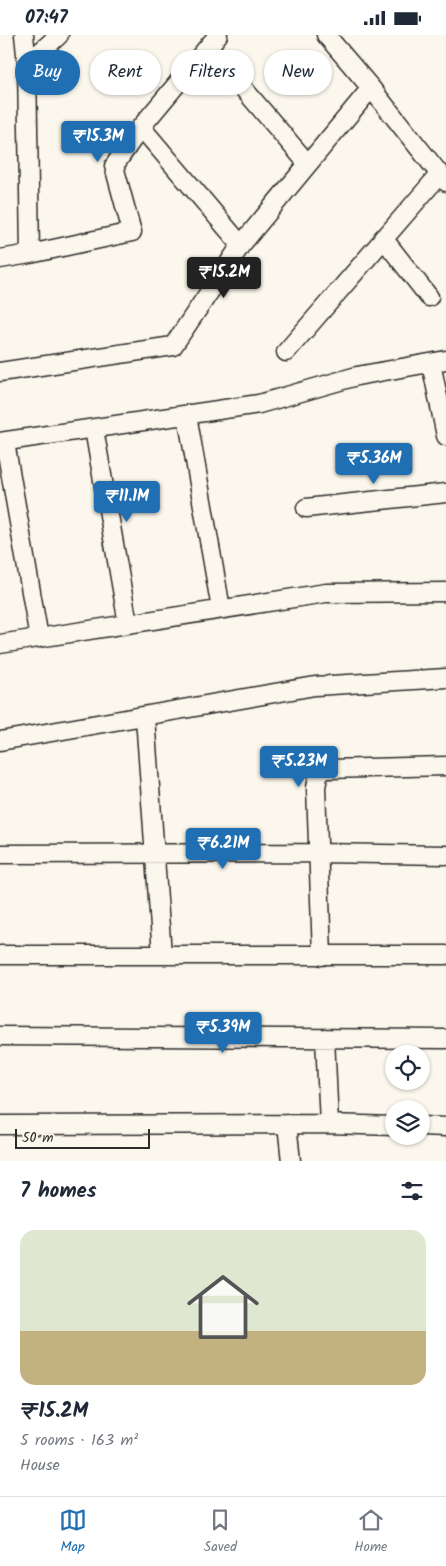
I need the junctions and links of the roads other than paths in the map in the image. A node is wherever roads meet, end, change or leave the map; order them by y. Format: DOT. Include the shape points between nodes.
graph roads {
  1 [pos="24,35"];
  2 [pos="59,35"];
  3 [pos="326,35"];
  4 [pos="213,41"];
  5 [pos="26,50"];
  6 [pos="42,50"];
  7 [pos="372,88"];
  8 [pos="27,95"];
  9 [pos="141,127"];
  10 [pos="308,164"];
  11 [pos="443,179"];
  12 [pos="383,238"];
  13 [pos="241,245"];
  14 [pos="30,255"];
  15 [pos="0,259"];
  16 [pos="429,297"];
  17 [pos="286,352"];
  18 [pos="438,361"];
  19 [pos="0,372"];
  20 [pos="187,415"];
  21 [pos="94,429"];
  22 [pos="446,437"];
  23 [pos="3,442"];
  24 [pos="446,493"];
  25 [pos="306,508"];
  26 [pos="446,592"];
  27 [pos="221,609"];
  28 [pos="128,624"];
  29 [pos="39,638"];
  30 [pos="0,644"];
  31 [pos="446,679"];
  32 [pos="145,717"];
  33 [pos="0,741"];
  34 [pos="446,766"];
  35 [pos="318,853"];
  36 [pos="156,854"];
  37 [pos="0,855"];
  38 [pos="446,855"];
  39 [pos="0,955"];
  40 [pos="162,955"];
  41 [pos="446,955"];
  42 [pos="322,956"];
  43 [pos="0,1036"];
  44 [pos="325,1038"];
  45 [pos="446,1039"];
  46 [pos="287,1124"];
  47 [pos="329,1124"];
  48 [pos="0,1125"];
  49 [pos="385,1126"];
  50 [pos="430,1126"];
  51 [pos="446,1127"];
  52 [pos="291,1161"];
  1 -- 5 [label="street"];
  2 -- 6 [label="street"];
  3 -- 7 [label="street"];
  4 -- 9 [label="street"];
  4 -- 10 [label="street"];
  7 -- 10 [label="street"];
  7 -- 11 [label="street"];
  8 -- 14 [label="street"];
  9 -- 13 [label="street"];
  9 -- 14 [label="street" via="114,166 132,232"];
  10 -- 13 [label="street"];
  11 -- 12 [label="street"];
  12 -- 16 [label="street"];
  12 -- 17 [label="street"];
  13 -- 19 [label="street" via="173,346"];
  14 -- 15 [label="street"];
  18 -- 20 [label="street" via="357,376 259,404"];
  18 -- 22 [label="street"];
  20 -- 21 [label="street"];
  20 -- 27 [label="street"];
  21 -- 23 [label="street"];
  21 -- 28 [label="street"];
  23 -- 29 [label="street"];
  24 -- 25 [label="street"];
  26 -- 27 [label="street" via="326,593"];
  27 -- 28 [label="street"];
  28 -- 29 [label="street"];
  29 -- 30 [label="street"];
  31 -- 32 [label="street" via="315,686"];
  32 -- 33 [label="street"];
  32 -- 36 [label="street"];
  34 -- 35 [label="street" via="328,769 319,773 316,787"];
  35 -- 36 [label="street"];
  35 -- 38 [label="street"];
  35 -- 42 [label="street"];
  36 -- 37 [label="street"];
  36 -- 40 [label="street"];
  39 -- 40 [label="street"];
  40 -- 42 [label="street"];
  41 -- 42 [label="street"];
  43 -- 44 [label="street"];
  44 -- 45 [label="street"];
  44 -- 47 [label="street"];
  46 -- 47 [label="street"];
  46 -- 48 [label="street"];
  46 -- 52 [label="street"];
  47 -- 49 [label="street"];
  50 -- 51 [label="street"];
}
